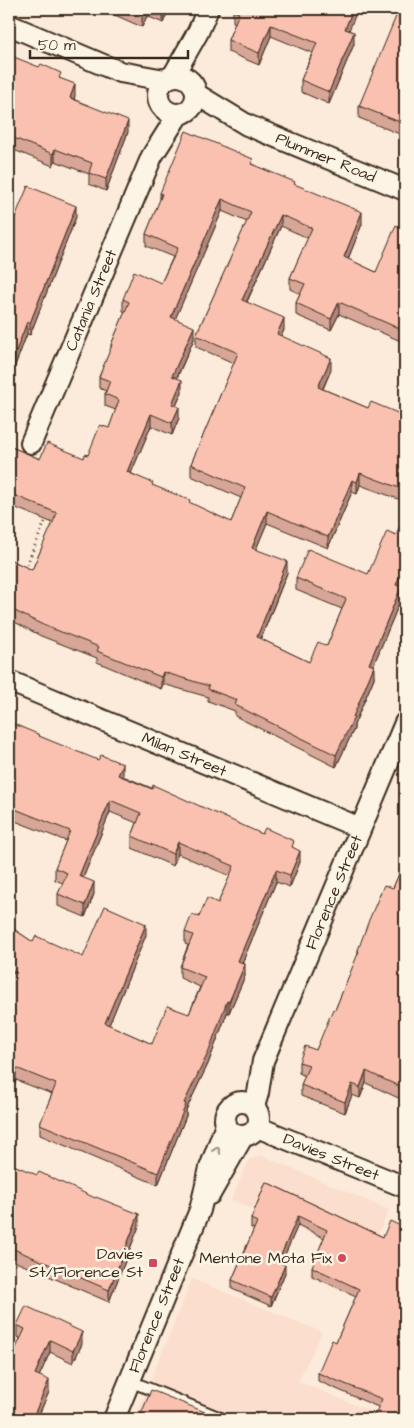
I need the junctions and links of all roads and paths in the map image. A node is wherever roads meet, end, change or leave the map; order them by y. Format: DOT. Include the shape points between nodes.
graph roads {
  1 [pos="208,9"];
  2 [pos="9,25"];
  3 [pos="176,95"];
  4 [pos="405,190"];
  5 [pos="31,443"];
  6 [pos="48,516"];
  7 [pos="24,570"];
  8 [pos="9,680"];
  9 [pos="405,723"];
  10 [pos="360,828"];
  11 [pos="246,1104"];
  12 [pos="226,1124"];
  13 [pos="250,1131"];
  14 [pos="405,1186"];
  15 [pos="200,1210"];
  16 [pos="130,1381"];
  17 [pos="114,1419"];
  18 [pos="223,1419"];
  1 -- 3 [label="street, Catania Street"];
  2 -- 3 [label="street, Plummer Road"];
  3 -- 4 [label="street, Plummer Road"];
  3 -- 5 [label="street, Catania Street"];
  6 -- 7 [label="path"];
  8 -- 10 [label="street, Milan Street"];
  9 -- 10 [label="street, Florence Street"];
  10 -- 11 [label="street, Florence Street" via="263,1061 258,1093"];
  11 -- 12 [label="street" via="228,1109"];
  11 -- 13 [label="street" via="259,1116"];
  12 -- 13 [label="street" via="233,1133"];
  15 -- 12 [label="street, Florence Street, one-way" via="210,1168"];
  13 -- 14 [label="street, Davies Street"];
  13 -- 15 [label="street, Florence Street"];
  15 -- 16 [label="street, Florence Street"];
  16 -- 17 [label="street, Florence Street"];
  16 -- 18 [label="lane"];
}
